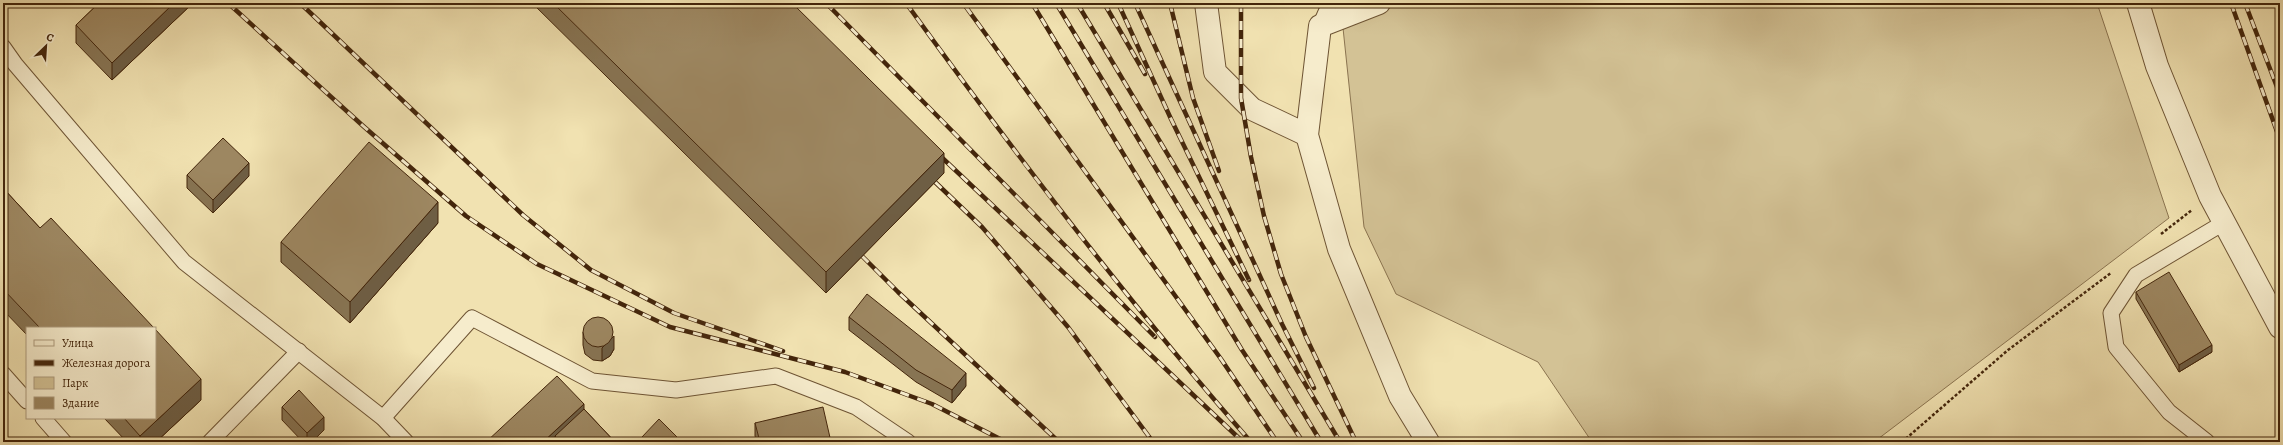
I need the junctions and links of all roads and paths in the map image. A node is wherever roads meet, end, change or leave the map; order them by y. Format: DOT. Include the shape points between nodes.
graph roads {
  1 [pos="1206,3"];
  2 [pos="1330,3"];
  3 [pos="1379,3"];
  4 [pos="2138,3"];
  5 [pos="1320,26"];
  6 [pos="3,47"];
  7 [pos="1307,135"];
  8 [pos="2210,196"];
  9 [pos="2225,222"];
  10 [pos="2156,239"];
  11 [pos="2113,272"];
  12 [pos="2280,327"];
  13 [pos="299,351"];
  14 [pos="3,374"];
  15 [pos="26,400"];
  16 [pos="383,418"];
  17 [pos="44,419"];
  18 [pos="64,442"];
  19 [pos="210,442"];
  20 [pos="406,442"];
  21 [pos="908,442"];
  22 [pos="1428,442"];
  23 [pos="1902,442"];
  24 [pos="2207,442"];
  1 -- 7 [label="street" via="1215,72 1252,109"];
  2 -- 5 [label="lane"];
  3 -- 5 [label="street"];
  4 -- 8 [label="street" via="2158,66"];
  5 -- 7 [label="street"];
  6 -- 13 [label="lane" via="184,262"];
  7 -- 22 [label="street" via="1339,249 1400,396"];
  8 -- 9 [label="street"];
  8 -- 10 [label="path"];
  9 -- 12 [label="street"];
  9 -- 24 [label="lane" via="2136,275 2111,313 2116,347 2169,412"];
  11 -- 23 [label="path" via="2008,350"];
  13 -- 16 [label="lane"];
  13 -- 19 [label="lane"];
  14 -- 15 [label="lane"];
  16 -- 20 [label="lane"];
  16 -- 21 [label="lane" via="472,318 592,381 676,390 776,376 856,407"];
  17 -- 18 [label="lane"];
}
